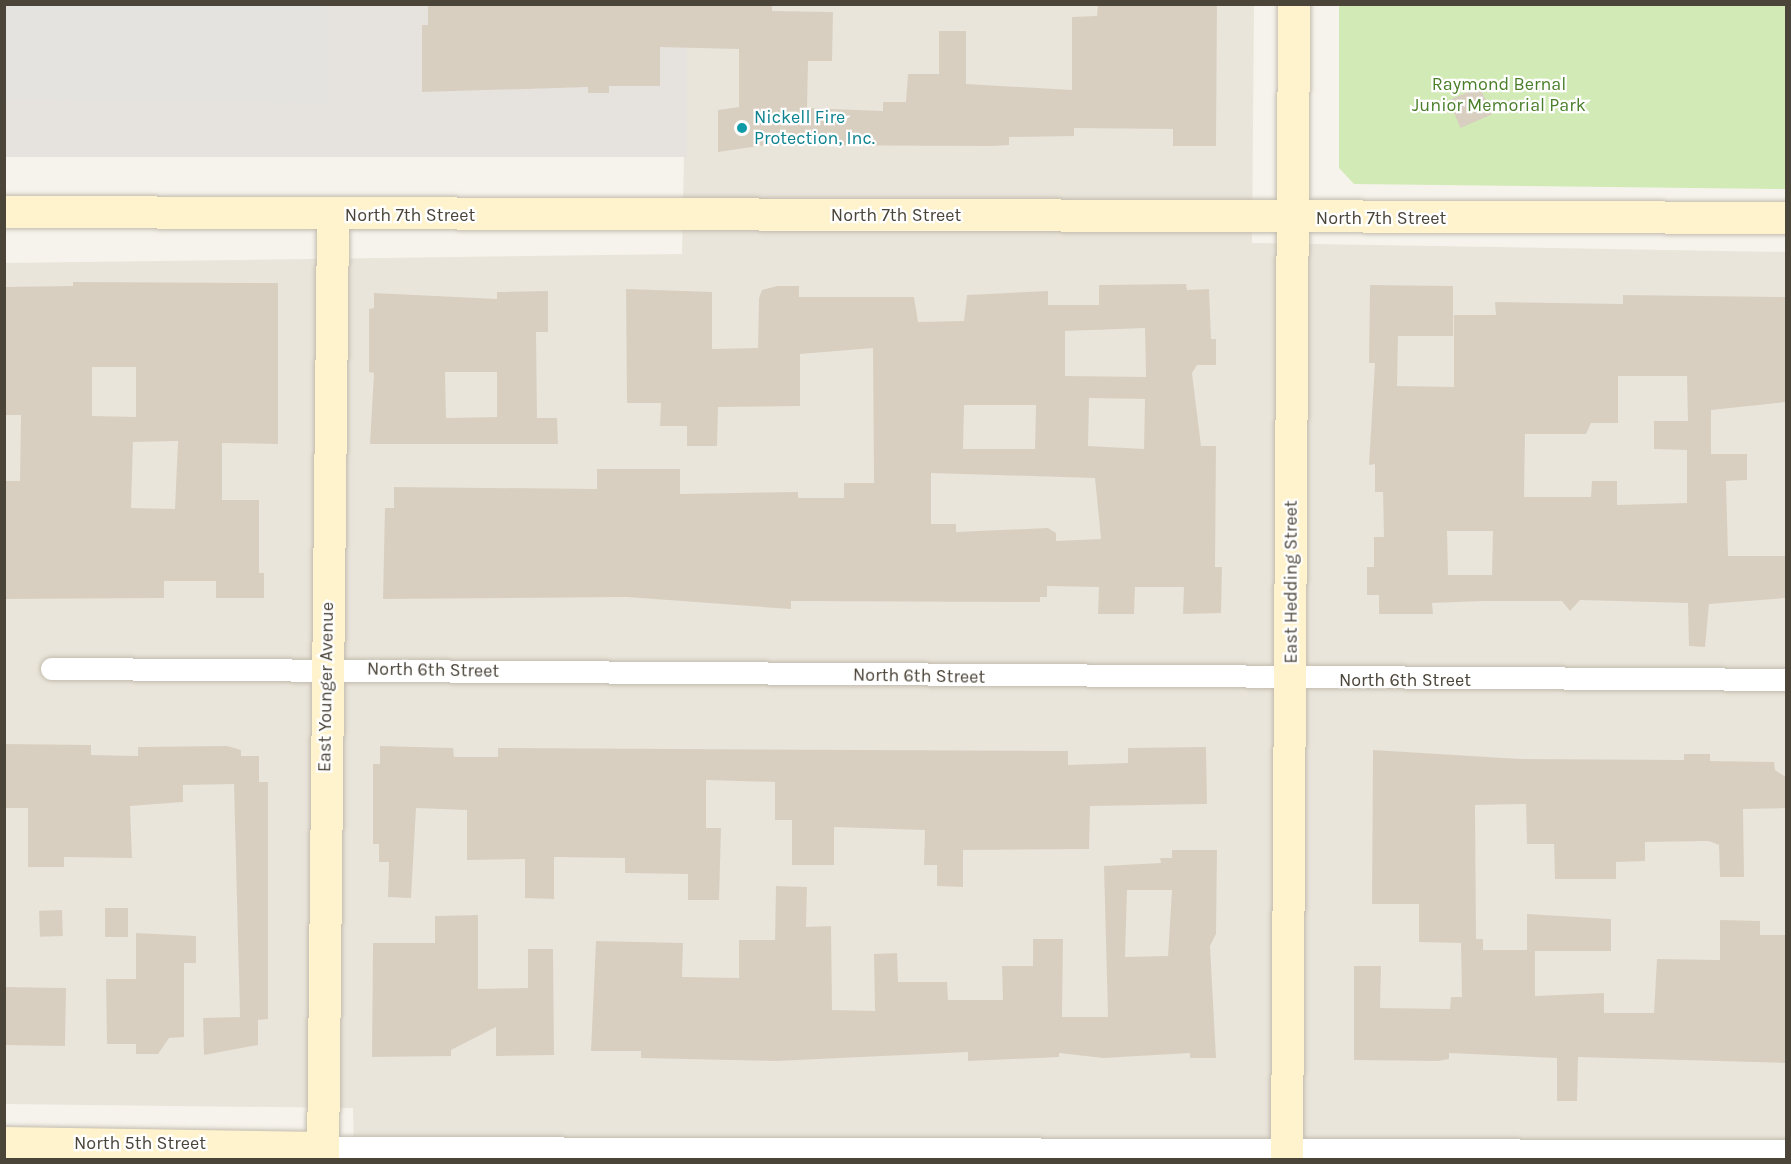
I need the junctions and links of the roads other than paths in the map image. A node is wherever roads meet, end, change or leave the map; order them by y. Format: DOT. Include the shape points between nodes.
graph roads {
  1 [pos="1294,4"];
  2 [pos="4,212"];
  3 [pos="333,215"];
  4 [pos="1294,217"];
  5 [pos="1786,218"];
  6 [pos="325,668"];
  7 [pos="52,669"];
  8 [pos="1290,680"];
  9 [pos="1786,680"];
  10 [pos="4,1143"];
  11 [pos="1786,1151"];
  12 [pos="323,1154"];
  13 [pos="1287,1155"];
  1 -- 4 [label="street, East Hedding Street"];
  2 -- 3 [label="street, North 7th Street"];
  3 -- 4 [label="street, North 7th Street"];
  3 -- 6 [label="street, East Younger Avenue"];
  4 -- 5 [label="street, North 7th Street"];
  4 -- 8 [label="street, East Hedding Street"];
  6 -- 7 [label="street, North 6th Street"];
  6 -- 8 [label="street, North 6th Street"];
  6 -- 12 [label="street, East Younger Avenue"];
  8 -- 9 [label="street, North 6th Street"];
  8 -- 13 [label="street, East Hedding Street"];
  10 -- 12 [label="street, North 5th Street"];
  11 -- 13 [label="street, North 5th Street"];
  12 -- 13 [label="street, North 5th Street"];
}
